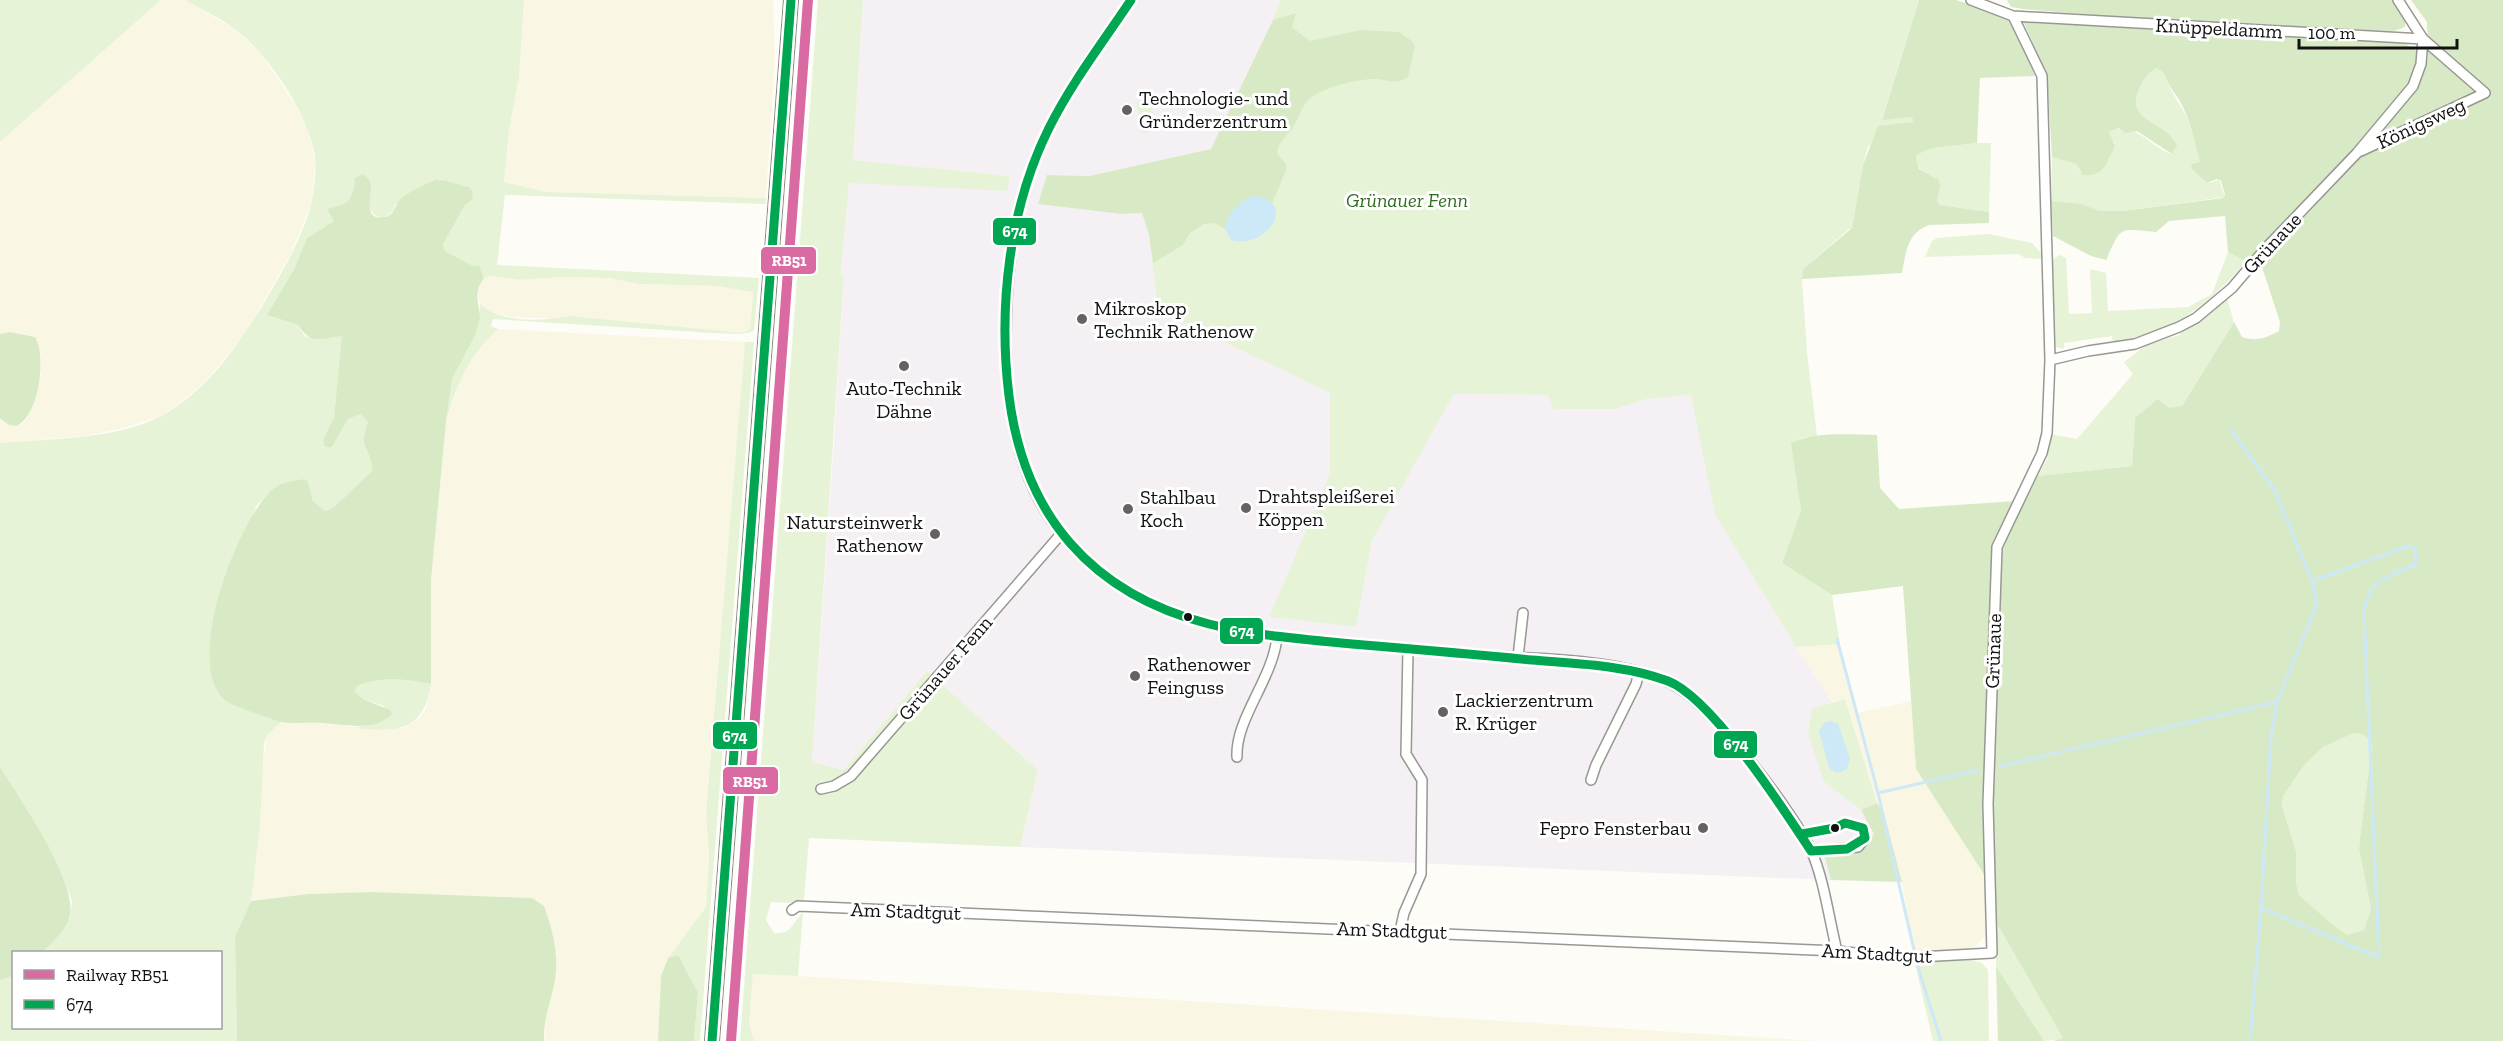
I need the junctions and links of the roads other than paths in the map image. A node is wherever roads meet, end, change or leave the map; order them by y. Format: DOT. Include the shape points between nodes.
graph roads {
  1 [pos="792,0"];
  2 [pos="1131,0"];
  3 [pos="1971,0"];
  4 [pos="2398,0"];
  5 [pos="2013,15"];
  6 [pos="2423,39"];
  7 [pos="2357,153"];
  8 [pos="2050,360"];
  9 [pos="1060,534"];
  10 [pos="1523,613"];
  11 [pos="1277,638"];
  12 [pos="1408,649"];
  13 [pos="1518,657"];
  14 [pos="1639,672"];
  15 [pos="1237,758"];
  16 [pos="1591,780"];
  17 [pos="821,789"];
  18 [pos="1802,834"];
  19 [pos="1811,851"];
  20 [pos="792,910"];
  21 [pos="1400,930"];
  22 [pos="1837,951"];
  23 [pos="1992,953"];
  24 [pos="712,1041"];
  1 -- 24 [label="main road"];
  2 -- 9 [label="street" via="1074,84 1044,138 1017,213 1010,252 1006,354 1015,435 1036,496"];
  3 -- 5 [label="street, Knüppeldamm"];
  4 -- 6 [label="street"];
  5 -- 6 [label="street, Knüppeldamm"];
  5 -- 8 [label="street, Grünaue" via="2042,76"];
  6 -- 7 [label="street, Grünaue" via="2421,64 2413,86"];
  6 -- 7 [label="street, Königsweg" via="2485,93"];
  7 -- 8 [label="street, Grünaue" via="2232,288 2196,318 2135,344"];
  8 -- 23 [label="street, Grünaue" via="2047,433 2042,453 1997,547 1988,804"];
  9 -- 11 [label="street" via="1113,581 1147,601 1192,619"];
  9 -- 17 [label="street, Grünauer Fenn" via="851,777"];
  10 -- 13 [label="street"];
  11 -- 12 [label="street"];
  11 -- 15 [label="street" via="1268,674 1240,733"];
  12 -- 13 [label="street"];
  12 -- 21 [label="street" via="1406,754 1422,780 1421,874"];
  13 -- 14 [label="street"];
  14 -- 16 [label="street"];
  14 -- 18 [label="street" via="1670,682 1698,702 1767,784"];
  18 -- 19 [label="street"];
  18 -- 19 [label="street" via="1845,823 1863,828 1865,838 1858,847"];
  19 -- 22 [label="street"];
  20 -- 21 [label="street, Am Stadtgut" via="798,906"];
  21 -- 22 [label="street, Am Stadtgut"];
  22 -- 23 [label="street, Am Stadtgut" via="1901,958"];
}
